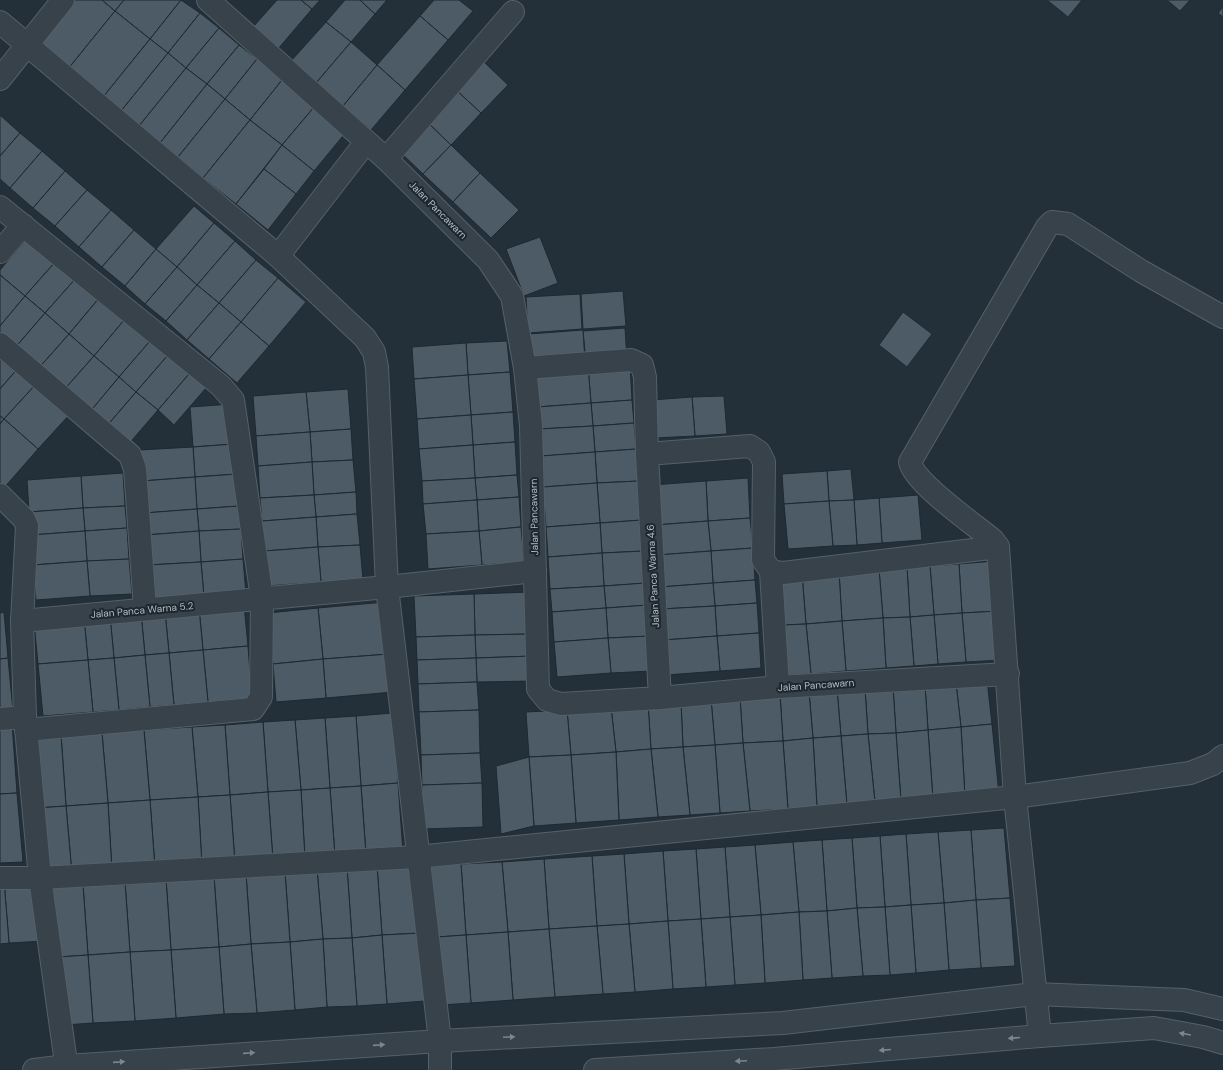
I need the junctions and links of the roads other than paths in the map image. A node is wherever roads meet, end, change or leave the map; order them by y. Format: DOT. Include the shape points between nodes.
graph roads {
  1 [pos="63,0"];
  2 [pos="208,0"];
  3 [pos="513,12"];
  4 [pos="0,22"];
  5 [pos="28,44"];
  6 [pos="0,79"];
  7 [pos="366,142"];
  8 [pos="386,159"];
  9 [pos="0,207"];
  10 [pos="23,224"];
  11 [pos="0,252"];
  12 [pos="278,256"];
  13 [pos="1223,316"];
  14 [pos="0,344"];
  15 [pos="525,368"];
  16 [pos="647,454"];
  17 [pos="0,496"];
  18 [pos="998,547"];
  19 [pos="535,571"];
  20 [pos="771,571"];
  21 [pos="387,588"];
  22 [pos="262,598"];
  23 [pos="145,609"];
  24 [pos="22,621"];
  25 [pos="1008,674"];
  26 [pos="778,687"];
  27 [pos="660,698"];
  28 [pos="0,719"];
  29 [pos="26,724"];
  30 [pos="1223,756"];
  31 [pos="1015,797"];
  32 [pos="417,856"];
  33 [pos="0,878"];
  34 [pos="40,878"];
  35 [pos="1034,994"];
  36 [pos="1223,1009"];
  37 [pos="783,1023"];
  38 [pos="1040,1036"];
  39 [pos="440,1041"];
  40 [pos="1223,1043"];
  41 [pos="775,1065"];
  42 [pos="67,1068"];
  43 [pos="34,1070"];
  44 [pos="440,1070"];
  45 [pos="595,1070"];
  1 -- 5 [label="street"];
  2 -- 7 [label="street, Jalan Pancawarn"];
  3 -- 8 [label="street"];
  4 -- 5 [label="street"];
  5 -- 6 [label="street"];
  5 -- 12 [label="street"];
  7 -- 8 [label="street, Jalan Pancawarn"];
  7 -- 12 [label="street"];
  8 -- 15 [label="street, Jalan Pancawarn" via="488,260 500,277 512,296"];
  9 -- 10 [label="street"];
  10 -- 11 [label="street"];
  10 -- 22 [label="street" via="220,386 233,400"];
  12 -- 21 [label="street" via="366,338 374,352 377,367"];
  13 -- 18 [label="street" via="1142,271 1068,224 1052,222 1047,227 910,462 921,482 993,540"];
  14 -- 23 [label="street" via="130,455 135,469"];
  15 -- 16 [label="street, Jalan Panca Warna 4.6" via="631,360 642,365 645,377"];
  15 -- 19 [label="street, Jalan Pancawarn" via="531,426"];
  16 -- 20 [label="street" via="750,446 759,452 764,462 763,560"];
  16 -- 27 [label="street, Jalan Panca Warna 4.6"];
  17 -- 24 [label="street" via="24,519 27,526"];
  18 -- 20 [label="street" via="783,573"];
  18 -- 25 [label="street"];
  19 -- 21 [label="street, Jalan Panca Warna 5.2"];
  19 -- 27 [label="street, Jalan Pancawarn" via="538,689 547,700 560,704"];
  20 -- 26 [label="street"];
  21 -- 22 [label="street, Jalan Panca Warna 5.2"];
  21 -- 32 [label="street"];
  22 -- 23 [label="street, Jalan Panca Warna 5.2"];
  22 -- 29 [label="street" via="261,697 253,709"];
  23 -- 24 [label="street, Jalan Panca Warna 5.2"];
  24 -- 29 [label="street"];
  25 -- 26 [label="street, Jalan Pancawarn"];
  25 -- 31 [label="street"];
  26 -- 27 [label="street, Jalan Pancawarn"];
  28 -- 29 [label="street"];
  29 -- 34 [label="street"];
  30 -- 31 [label="street" via="1213,764 1190,773"];
  31 -- 32 [label="street"];
  31 -- 35 [label="street"];
  32 -- 34 [label="street"];
  32 -- 39 [label="street"];
  33 -- 34 [label="street"];
  34 -- 42 [label="street"];
  35 -- 36 [label="street" via="1184,1000"];
  35 -- 37 [label="street"];
  35 -- 38 [label="street"];
  39 -- 37 [label="street, one-way"];
  37 -- 41 [label="street"];
  40 -- 38 [label="street, one-way" via="1154,1028"];
  38 -- 41 [label="street, one-way"];
  42 -- 39 [label="street, one-way"];
  39 -- 44 [label="street"];
  41 -- 45 [label="street, one-way"];
  42 -- 43 [label="street"];
}
